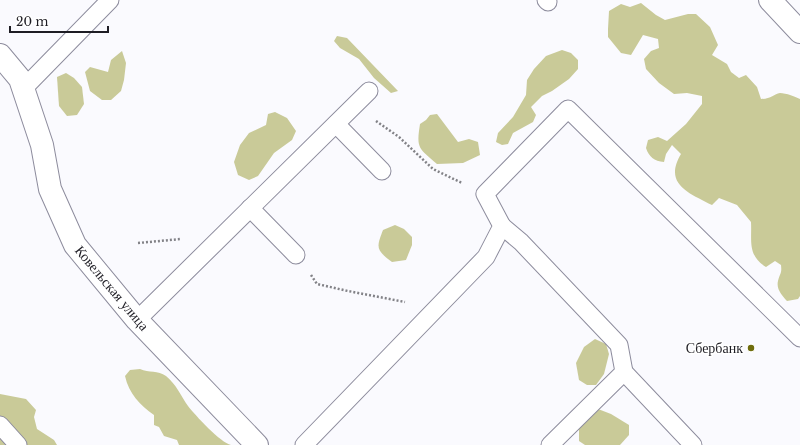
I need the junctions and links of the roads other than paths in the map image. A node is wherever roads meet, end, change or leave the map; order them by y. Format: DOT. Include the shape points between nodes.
graph roads {
  1 [pos="110,0"];
  2 [pos="770,0"];
  3 [pos="800,32"];
  4 [pos="0,55"];
  5 [pos="23,89"];
  6 [pos="369,91"];
  7 [pos="336,124"];
  8 [pos="382,171"];
  9 [pos="250,208"];
  10 [pos="502,226"];
  11 [pos="296,255"];
  12 [pos="137,320"];
  13 [pos="800,338"];
  14 [pos="624,372"];
  15 [pos="0,425"];
  16 [pos="18,445"];
  17 [pos="257,445"];
  18 [pos="304,445"];
  19 [pos="550,445"];
  20 [pos="693,445"];
  1 -- 5 [label="lane"];
  2 -- 3 [label="street"];
  4 -- 5 [label="street, Ковельская улица" via="20,80"];
  5 -- 12 [label="street, Ковельская улица" via="42,145 50,189 75,245"];
  6 -- 7 [label="lane"];
  7 -- 8 [label="lane"];
  7 -- 9 [label="lane"];
  9 -- 11 [label="lane"];
  9 -- 12 [label="lane"];
  10 -- 13 [label="lane" via="485,194 568,109"];
  10 -- 14 [label="lane" via="521,242 619,345"];
  10 -- 18 [label="lane" via="486,257"];
  12 -- 17 [label="street, Ковельская улица"];
  14 -- 19 [label="lane"];
  14 -- 20 [label="lane"];
  15 -- 16 [label="lane"];
}
